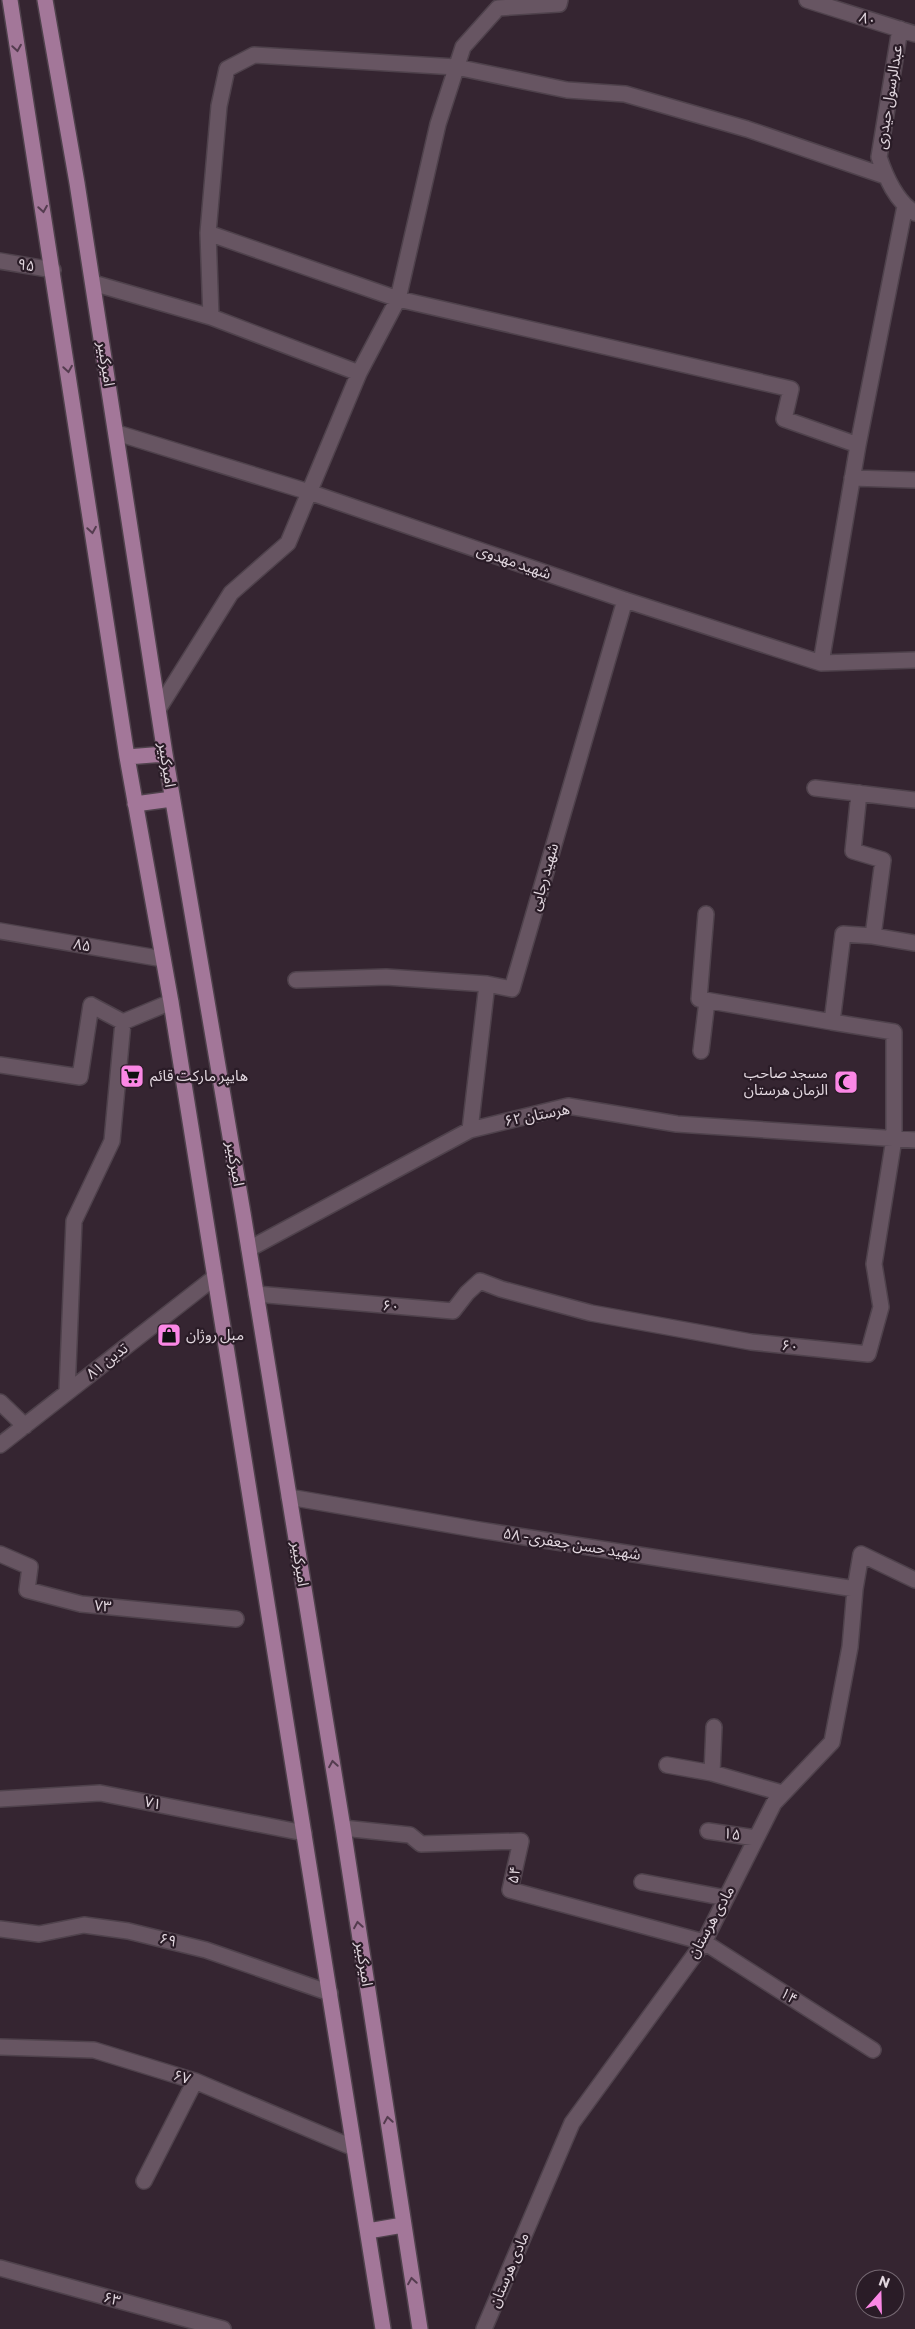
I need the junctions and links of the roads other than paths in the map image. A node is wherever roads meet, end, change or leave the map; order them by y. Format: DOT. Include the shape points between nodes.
graph roads {
  1 [pos="10,0"];
  2 [pos="45,0"];
  3 [pos="560,0"];
  4 [pos="807,0"];
  5 [pos="900,29"];
  6 [pos="915,34"];
  7 [pos="456,68"];
  8 [pos="885,176"];
  9 [pos="910,210"];
  10 [pos="208,233"];
  11 [pos="0,261"];
  12 [pos="53,270"];
  13 [pos="93,283"];
  14 [pos="398,299"];
  15 [pos="211,318"];
  16 [pos="359,373"];
  17 [pos="117,433"];
  18 [pos="858,445"];
  19 [pos="852,478"];
  20 [pos="915,480"];
  21 [pos="309,492"];
  22 [pos="626,600"];
  23 [pos="915,660"];
  24 [pos="821,663"];
  25 [pos="158,708"];
  26 [pos="165,754"];
  27 [pos="127,757"];
  28 [pos="815,788"];
  29 [pos="859,794"];
  30 [pos="172,799"];
  31 [pos="915,800"];
  32 [pos="135,804"];
  33 [pos="706,914"];
  34 [pos="0,931"];
  35 [pos="873,936"];
  36 [pos="915,943"];
  37 [pos="163,959"];
  38 [pos="296,980"];
  39 [pos="487,984"];
  40 [pos="708,1001"];
  41 [pos="170,1002"];
  42 [pos="123,1022"];
  43 [pos="832,1022"];
  44 [pos="701,1051"];
  45 [pos="0,1065"];
  46 [pos="470,1130"];
  47 [pos="894,1139"];
  48 [pos="915,1140"];
  49 [pos="248,1249"];
  50 [pos="215,1277"];
  51 [pos="256,1294"];
  52 [pos="67,1392"];
  53 [pos="0,1402"];
  54 [pos="25,1426"];
  55 [pos="0,1445"];
  56 [pos="289,1497"];
  57 [pos="0,1554"];
  58 [pos="915,1580"];
  59 [pos="855,1589"];
  60 [pos="236,1619"];
  61 [pos="714,1727"];
  62 [pos="667,1765"];
  63 [pos="712,1773"];
  64 [pos="782,1793"];
  65 [pos="0,1799"];
  66 [pos="343,1828"];
  67 [pos="708,1831"];
  68 [pos="304,1833"];
  69 [pos="756,1838"];
  70 [pos="642,1882"];
  71 [pos="726,1898"];
  72 [pos="0,1928"];
  73 [pos="704,1942"];
  74 [pos="330,1994"];
  75 [pos="0,2047"];
  76 [pos="873,2050"];
  77 [pos="195,2081"];
  78 [pos="354,2148"];
  79 [pos="144,2181"];
  80 [pos="404,2225"];
  81 [pos="368,2231"];
  82 [pos="0,2268"];
  83 [pos="223,2329"];
  84 [pos="383,2329"];
  85 [pos="420,2329"];
  86 [pos="484,2329"];
  1 -- 12 [label="main road, one-way"];
  2 -- 13 [label="main road, امیرکبیر"];
  3 -- 7 [label="street" via="559,4 498,8 463,47"];
  4 -- 5 [label="street, ۸۰"];
  5 -- 6 [label="street, ۸۰"];
  5 -- 8 [label="street, عبدالرسول حیدری" via="879,157"];
  7 -- 8 [label="street" via="567,90 625,94 747,129"];
  7 -- 10 [label="street" via="254,55 227,69 219,106"];
  7 -- 14 [label="street" via="438,124"];
  8 -- 9 [label="street, عبدالرسول حیدری"];
  9 -- 18 [label="street"];
  10 -- 14 [label="street"];
  10 -- 15 [label="street"];
  11 -- 12 [label="street, ۹۵"];
  12 -- 27 [label="main road, one-way"];
  13 -- 15 [label="street"];
  13 -- 17 [label="main road, امیرکبیر"];
  14 -- 16 [label="street"];
  14 -- 18 [label="street" via="791,389 784,418"];
  15 -- 16 [label="street"];
  16 -- 21 [label="street"];
  17 -- 21 [label="street, شهید مهدوی"];
  17 -- 25 [label="main road, امیرکبیر"];
  18 -- 19 [label="street"];
  19 -- 20 [label="street"];
  19 -- 24 [label="street"];
  21 -- 22 [label="street, شهید مهدوی"];
  21 -- 25 [label="street" via="288,543 231,593"];
  22 -- 24 [label="street, شهید مهدوی"];
  22 -- 39 [label="street, شهید رجایی" via="512,989"];
  23 -- 24 [label="street, شهید مهدوی"];
  25 -- 26 [label="main road, امیرکبیر"];
  26 -- 27 [label="main road"];
  26 -- 30 [label="main road, امیرکبیر"];
  27 -- 32 [label="main road"];
  28 -- 29 [label="street"];
  29 -- 31 [label="street"];
  29 -- 35 [label="street" via="853,851 883,860"];
  30 -- 32 [label="main road"];
  30 -- 49 [label="main road, امیرکبیر"];
  32 -- 37 [label="main road"];
  33 -- 40 [label="street" via="699,999"];
  34 -- 37 [label="street, ۸۵"];
  35 -- 36 [label="street"];
  35 -- 43 [label="street" via="843,934"];
  37 -- 41 [label="main road"];
  38 -- 39 [label="street" via="386,977"];
  39 -- 46 [label="street"];
  40 -- 43 [label="street"];
  40 -- 44 [label="street"];
  41 -- 42 [label="street"];
  41 -- 50 [label="main road"];
  42 -- 45 [label="street" via="91,1005 80,1077"];
  42 -- 52 [label="street" via="112,1141 74,1221"];
  43 -- 47 [label="street, ۶۰" via="894,1032"];
  46 -- 47 [label="street, هرستان ۶۲" via="568,1106 677,1124"];
  46 -- 49 [label="street, هرستان ۶۲"];
  47 -- 48 [label="street, هرستان ۶۲"];
  47 -- 51 [label="street, ۶۰" via="874,1264 882,1307 868,1354 751,1342 591,1313 502,1290 480,1281 453,1311"];
  49 -- 51 [label="main road, امیرکبیر"];
  50 -- 52 [label="street, تدین ۸۱"];
  50 -- 68 [label="main road"];
  51 -- 56 [label="main road, امیرکبیر"];
  52 -- 54 [label="street, تدین ۸۱"];
  53 -- 54 [label="street"];
  54 -- 55 [label="street, تدین ۸۱"];
  56 -- 59 [label="street, شهید حسن جعفری- ۵۸"];
  66 -- 56 [label="main road, امیرکبیر, one-way"];
  57 -- 60 [label="street, ۷۳" via="30,1567 27,1590 81,1604"];
  58 -- 59 [label="street, مادی هرستان" via="861,1554"];
  59 -- 64 [label="street, مادی هرستان" via="850,1647 832,1742"];
  61 -- 63 [label="street"];
  62 -- 63 [label="street"];
  63 -- 64 [label="street"];
  64 -- 69 [label="street, مادی هرستان"];
  65 -- 68 [label="street, ۷۱" via="100,1793"];
  66 -- 73 [label="street, ۵۴" via="410,1835 421,1844 520,1841 510,1890"];
  80 -- 66 [label="main road, امیرکبیر, one-way"];
  67 -- 69 [label="street, ۱۵"];
  68 -- 74 [label="main road"];
  69 -- 71 [label="street, مادی هرستان"];
  70 -- 71 [label="street"];
  71 -- 73 [label="street, مادی هرستان"];
  72 -- 74 [label="street, ۶۹" via="39,1934 84,1925 128,1931 206,1950"];
  73 -- 76 [label="street, ۱۴"];
  73 -- 86 [label="street, مادی هرستان" via="572,2123"];
  74 -- 78 [label="main road"];
  75 -- 77 [label="street, ۶۷" via="94,2050"];
  77 -- 78 [label="street, ۶۷"];
  77 -- 79 [label="street"];
  78 -- 81 [label="main road"];
  80 -- 81 [label="main road"];
  85 -- 80 [label="main road, امیرکبیر, one-way"];
  81 -- 84 [label="main road"];
  82 -- 83 [label="street, ۶۳"];
}
